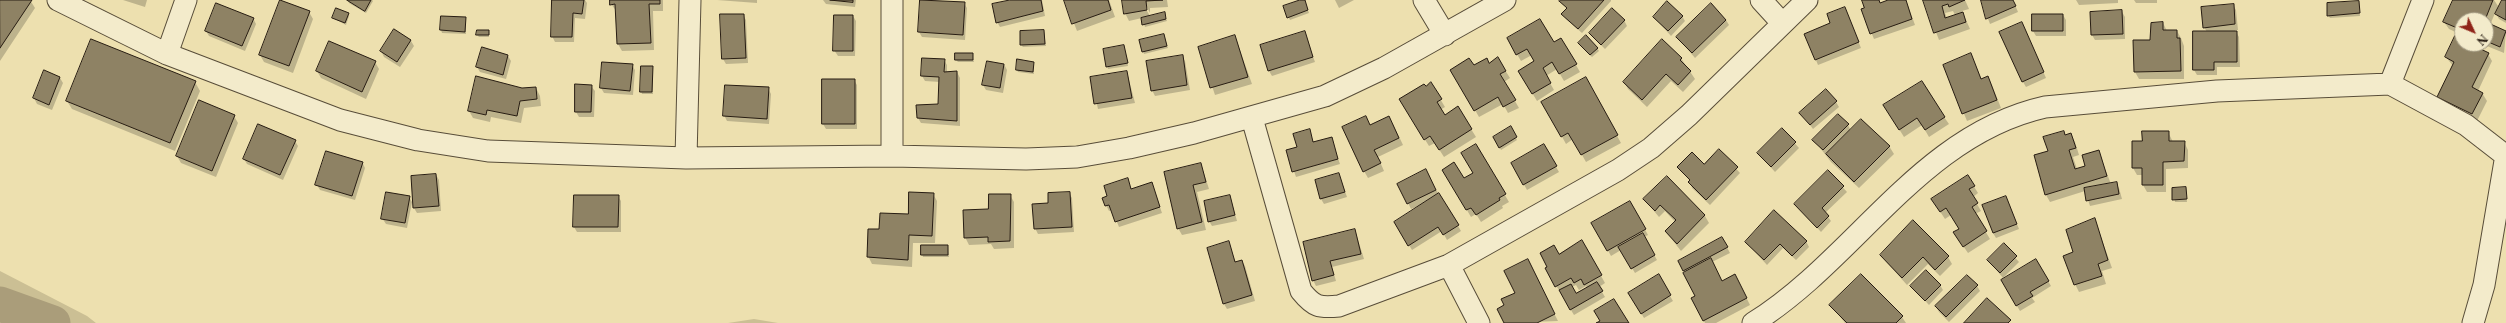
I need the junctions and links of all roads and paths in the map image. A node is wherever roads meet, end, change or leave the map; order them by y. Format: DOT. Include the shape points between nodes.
graph roads {
  1 [pos="58,0"];
  2 [pos="186,0"];
  3 [pos="690,0"];
  4 [pos="892,0"];
  5 [pos="1424,0"];
  6 [pos="1505,0"];
  7 [pos="1761,0"];
  8 [pos="1807,0"];
  9 [pos="2424,0"];
  10 [pos="1782,23"];
  11 [pos="1445,35"];
  12 [pos="167,54"];
  13 [pos="2390,84"];
  14 [pos="1252,118"];
  15 [pos="892,156"];
  16 [pos="2506,156"];
  17 [pos="686,158"];
  18 [pos="1449,265"];
  19 [pos="1479,323"];
  20 [pos="1753,323"];
  21 [pos="2473,323"];
  1 -- 12 [label="street"];
  2 -- 12 [label="street"];
  3 -- 17 [label="street"];
  4 -- 15 [label="street"];
  5 -- 11 [label="street"];
  6 -- 11 [label="street"];
  7 -- 10 [label="street"];
  8 -- 10 [label="street"];
  9 -- 13 [label="street"];
  10 -- 18 [label="street" via="1651,148 1618,170"];
  11 -- 14 [label="street" via="1325,96"];
  12 -- 17 [label="street" via="340,120 418,140 488,151"];
  13 -- 16 [label="street" via="2466,125"];
  13 -- 20 [label="street" via="2217,91 2045,107 2020,112 1979,131 1940,157 1805,286"];
  14 -- 15 [label="street" via="1129,148 1077,157 1026,159"];
  14 -- 18 [label="street" via="1301,291 1310,302 1321,308 1339,306"];
  15 -- 17 [label="street"];
  16 -- 21 [label="street" via="2484,285"];
  18 -- 19 [label="street"];
}
